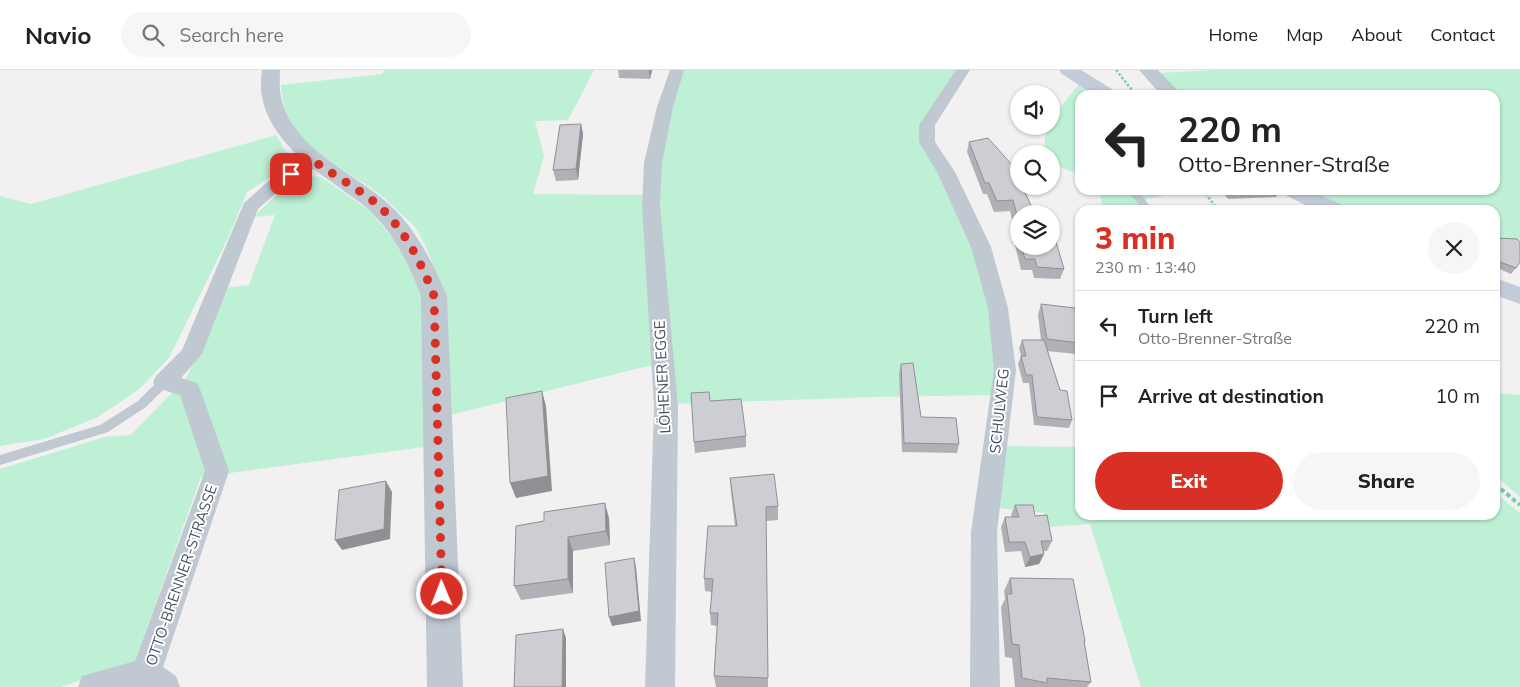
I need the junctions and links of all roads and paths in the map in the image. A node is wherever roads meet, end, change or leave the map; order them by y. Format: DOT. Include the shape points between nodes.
graph roads {
  1 [pos="271,70"];
  2 [pos="677,70"];
  3 [pos="963,70"];
  4 [pos="1068,70"];
  5 [pos="1116,70"];
  6 [pos="1148,70"];
  7 [pos="1100,90"];
  8 [pos="1132,90"];
  9 [pos="1167,90"];
  10 [pos="314,161"];
  11 [pos="1136,195"];
  12 [pos="1303,195"];
  13 [pos="1144,205"];
  14 [pos="1324,205"];
  15 [pos="1500,288"];
  16 [pos="1520,296"];
  17 [pos="164,382"];
  18 [pos="0,460"];
  19 [pos="1500,488"];
  20 [pos="1520,506"];
  21 [pos="156,680"];
  22 [pos="93,687"];
  23 [pos="445,687"];
  24 [pos="660,687"];
  25 [pos="985,687"];
  1 -- 10 [label="street" via="271,99 280,122"];
  2 -- 24 [label="street, LÖHENER EGGE" via="652,163 651,205 666,407"];
  3 -- 25 [label="street, SCHULWEG" via="927,125 927,142 946,172 981,247 998,308 1005,370 984,532"];
  4 -- 7 [label="main road"];
  5 -- 8 [label="path"];
  6 -- 9 [label="street"];
  10 -- 17 [label="street" via="279,181 250,207 190,354"];
  10 -- 23 [label="street" via="377,205 403,232 422,265 434,296"];
  11 -- 13 [label="lane"];
  12 -- 14 [label="main road"];
  15 -- 16 [label="main road"];
  17 -- 18 [label="lane" via="142,404 104,429"];
  17 -- 21 [label="street, OTTO-BRENNER-STRASSE" via="189,389 217,471"];
  19 -- 20 [label="path"];
  21 -- 22 [label="street, OTTO-BRENNER-STRASSE"];
}
